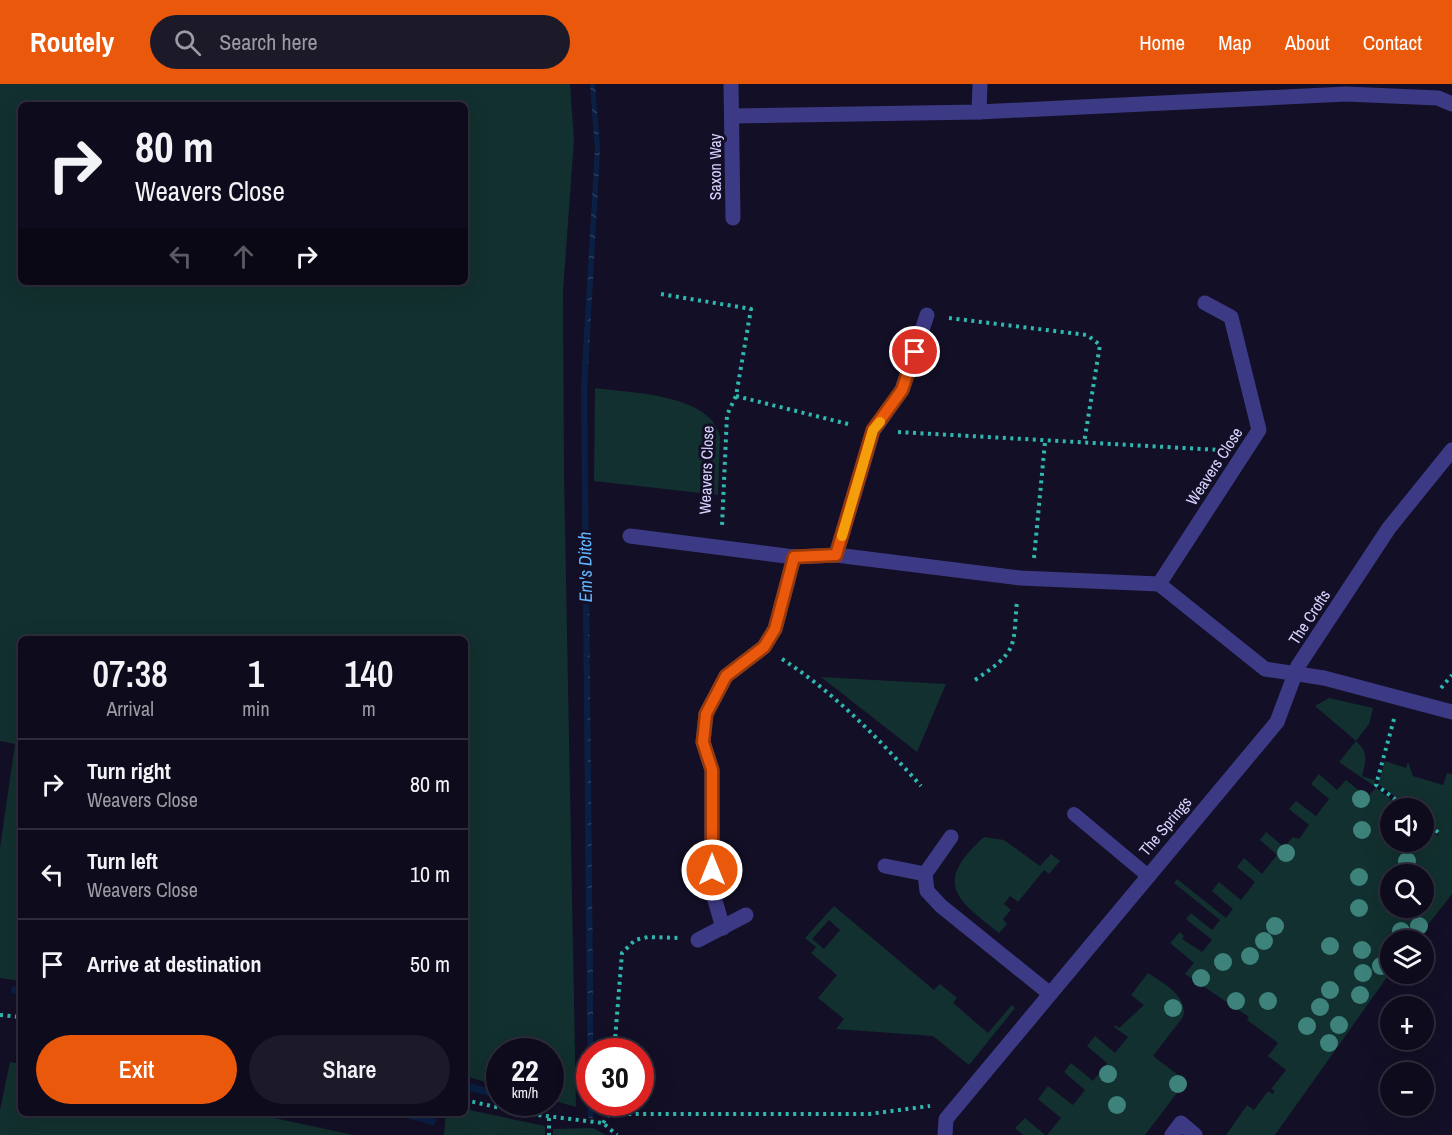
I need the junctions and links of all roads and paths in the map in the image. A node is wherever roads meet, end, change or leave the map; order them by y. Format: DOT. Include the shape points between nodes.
graph roads {
  1 [pos="731,84"];
  2 [pos="980,84"];
  3 [pos="1452,104"];
  4 [pos="979,112"];
  5 [pos="733,116"];
  6 [pos="733,218"];
  7 [pos="661,294"];
  8 [pos="1205,303"];
  9 [pos="927,315"];
  10 [pos="736,396"];
  11 [pos="873,430"];
  12 [pos="1045,442"];
  13 [pos="1083,443"];
  14 [pos="1452,450"];
  15 [pos="1245,452"];
  16 [pos="630,536"];
  17 [pos="721,548"];
  18 [pos="836,555"];
  19 [pos="794,557"];
  20 [pos="1026,578"];
  21 [pos="1159,584"];
  22 [pos="764,647"];
  23 [pos="1295,675"];
  24 [pos="1452,675"];
  25 [pos="975,680"];
  26 [pos="1439,691"];
  27 [pos="1396,711"];
  28 [pos="1452,712"];
  29 [pos="921,786"];
  30 [pos="1394,798"];
  31 [pos="1074,814"];
  32 [pos="1434,829"];
  33 [pos="1439,833"];
  34 [pos="951,837"];
  35 [pos="885,866"];
  36 [pos="925,874"];
  37 [pos="1147,875"];
  38 [pos="746,915"];
  39 [pos="723,928"];
  40 [pos="698,939"];
  41 [pos="1049,993"];
  42 [pos="0,1015"];
  43 [pos="18,1017"];
  44 [pos="615,1038"];
  45 [pos="468,1101"];
  46 [pos="960,1102"];
  47 [pos="654,1114"];
  48 [pos="608,1116"];
  49 [pos="549,1118"];
  50 [pos="603,1123"];
  51 [pos="549,1134"];
  52 [pos="544,1135"];
  53 [pos="617,1135"];
  54 [pos="945,1135"];
  55 [pos="1172,1135"];
  56 [pos="1196,1135"];
  1 -- 5 [label="street, Saxon Way"];
  2 -- 4 [label="street"];
  3 -- 4 [label="street, Saxon Way" via="1438,98 1346,94"];
  4 -- 5 [label="street, Saxon Way"];
  5 -- 6 [label="street, Saxon Way"];
  7 -- 10 [label="path, Weavers Close" via="752,309"];
  8 -- 15 [label="street, Weavers Close" via="1231,317 1259,429"];
  9 -- 11 [label="street" via="902,390"];
  9 -- 13 [label="path" via="1087,335 1100,345"];
  10 -- 11 [label="path"];
  10 -- 17 [label="path, Weavers Close" via="727,415"];
  11 -- 12 [label="path"];
  11 -- 18 [label="street"];
  12 -- 13 [label="path"];
  12 -- 20 [label="path"];
  13 -- 15 [label="path"];
  14 -- 23 [label="street, The Crofts" via="1389,528"];
  15 -- 21 [label="street, Weavers Close"];
  16 -- 17 [label="street"];
  17 -- 19 [label="street"];
  18 -- 19 [label="street"];
  18 -- 20 [label="street"];
  19 -- 22 [label="street" via="775,629"];
  20 -- 21 [label="street"];
  20 -- 25 [label="path" via="1013,647 1000,663"];
  21 -- 23 [label="street" via="1259,666"];
  22 -- 29 [label="path" via="801,671 879,739"];
  22 -- 39 [label="street" via="726,676 706,714 703,742 712,770 712,890"];
  23 -- 28 [label="street" via="1324,678"];
  23 -- 37 [label="street, The Springs" via="1277,722"];
  24 -- 26 [label="path"];
  27 -- 30 [label="path" via="1376,785"];
  31 -- 37 [label="lane"];
  32 -- 33 [label="path"];
  34 -- 36 [label="street"];
  35 -- 36 [label="street"];
  36 -- 41 [label="street" via="927,891 941,906"];
  37 -- 41 [label="street, The Springs"];
  38 -- 39 [label="street"];
  39 -- 40 [label="street"];
  40 -- 44 [label="path" via="648,937 635,940 622,953"];
  41 -- 46 [label="street, The Springs"];
  42 -- 43 [label="path"];
  45 -- 49 [label="path"];
  46 -- 47 [label="path" via="869,1114"];
  46 -- 54 [label="street, The Springs" via="946,1119"];
  48 -- 50 [label="path"];
  49 -- 50 [label="path"];
  49 -- 51 [label="path"];
  50 -- 53 [label="path"];
  51 -- 52 [label="path"];
  55 -- 56 [label="street" via="1181,1123"];
}
